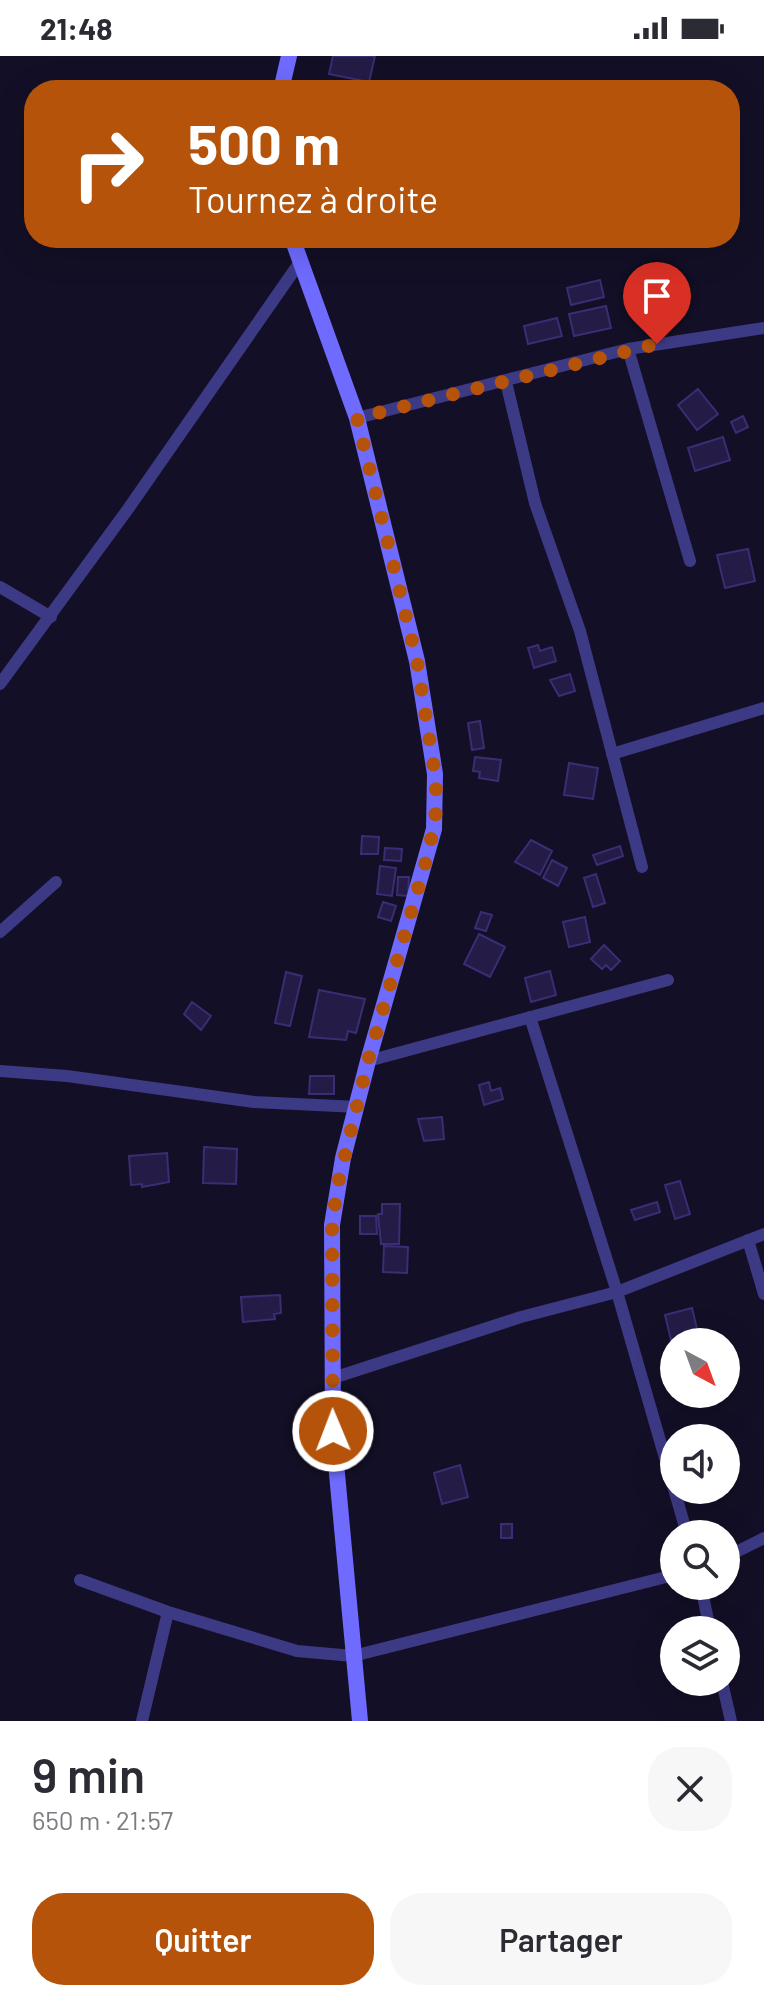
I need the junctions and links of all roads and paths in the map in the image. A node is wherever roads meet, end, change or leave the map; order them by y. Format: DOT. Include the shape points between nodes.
graph roads {
  1 [pos="289,56"];
  2 [pos="283,80"];
  3 [pos="295,248"];
  4 [pos="300,262"];
  5 [pos="764,328"];
  6 [pos="628,349"];
  7 [pos="506,382"];
  8 [pos="357,418"];
  9 [pos="690,561"];
  10 [pos="0,587"];
  11 [pos="51,617"];
  12 [pos="0,684"];
  13 [pos="764,708"];
  14 [pos="612,754"];
  15 [pos="642,867"];
  16 [pos="56,882"];
  17 [pos="0,932"];
  18 [pos="668,980"];
  19 [pos="530,1017"];
  20 [pos="368,1061"];
  21 [pos="0,1071"];
  22 [pos="358,1107"];
  23 [pos="764,1234"];
  24 [pos="748,1240"];
  25 [pos="617,1292"];
  26 [pos="764,1294"];
  27 [pos="333,1378"];
  28 [pos="683,1520"];
  29 [pos="764,1538"];
  30 [pos="740,1550"];
  31 [pos="660,1579"];
  32 [pos="80,1580"];
  33 [pos="168,1612"];
  34 [pos="353,1656"];
  35 [pos="725,1696"];
  36 [pos="142,1721"];
  37 [pos="360,1721"];
  38 [pos="731,1721"];
  1 -- 2 [label="main road"];
  3 -- 4 [label="main road"];
  4 -- 8 [label="main road"];
  4 -- 11 [label="street"];
  5 -- 6 [label="street"];
  6 -- 7 [label="street"];
  6 -- 9 [label="street"];
  7 -- 8 [label="street"];
  7 -- 14 [label="street" via="535,503 568,589"];
  8 -- 20 [label="main road" via="417,661 437,806 429,851"];
  10 -- 11 [label="street"];
  11 -- 12 [label="street"];
  13 -- 14 [label="street"];
  14 -- 15 [label="street"];
  16 -- 17 [label="street"];
  18 -- 19 [label="street"];
  19 -- 20 [label="street"];
  19 -- 25 [label="street"];
  20 -- 22 [label="main road"];
  21 -- 22 [label="street" via="254,1102"];
  22 -- 27 [label="main road" via="332,1225"];
  23 -- 24 [label="street"];
  24 -- 25 [label="street"];
  24 -- 26 [label="street"];
  25 -- 27 [label="street"];
  25 -- 28 [label="street"];
  27 -- 34 [label="main road"];
  29 -- 30 [label="street"];
  31 -- 34 [label="street"];
  32 -- 33 [label="street"];
  33 -- 34 [label="street" via="297,1651"];
  33 -- 36 [label="street"];
  34 -- 37 [label="main road"];
  35 -- 38 [label="street"];
}
